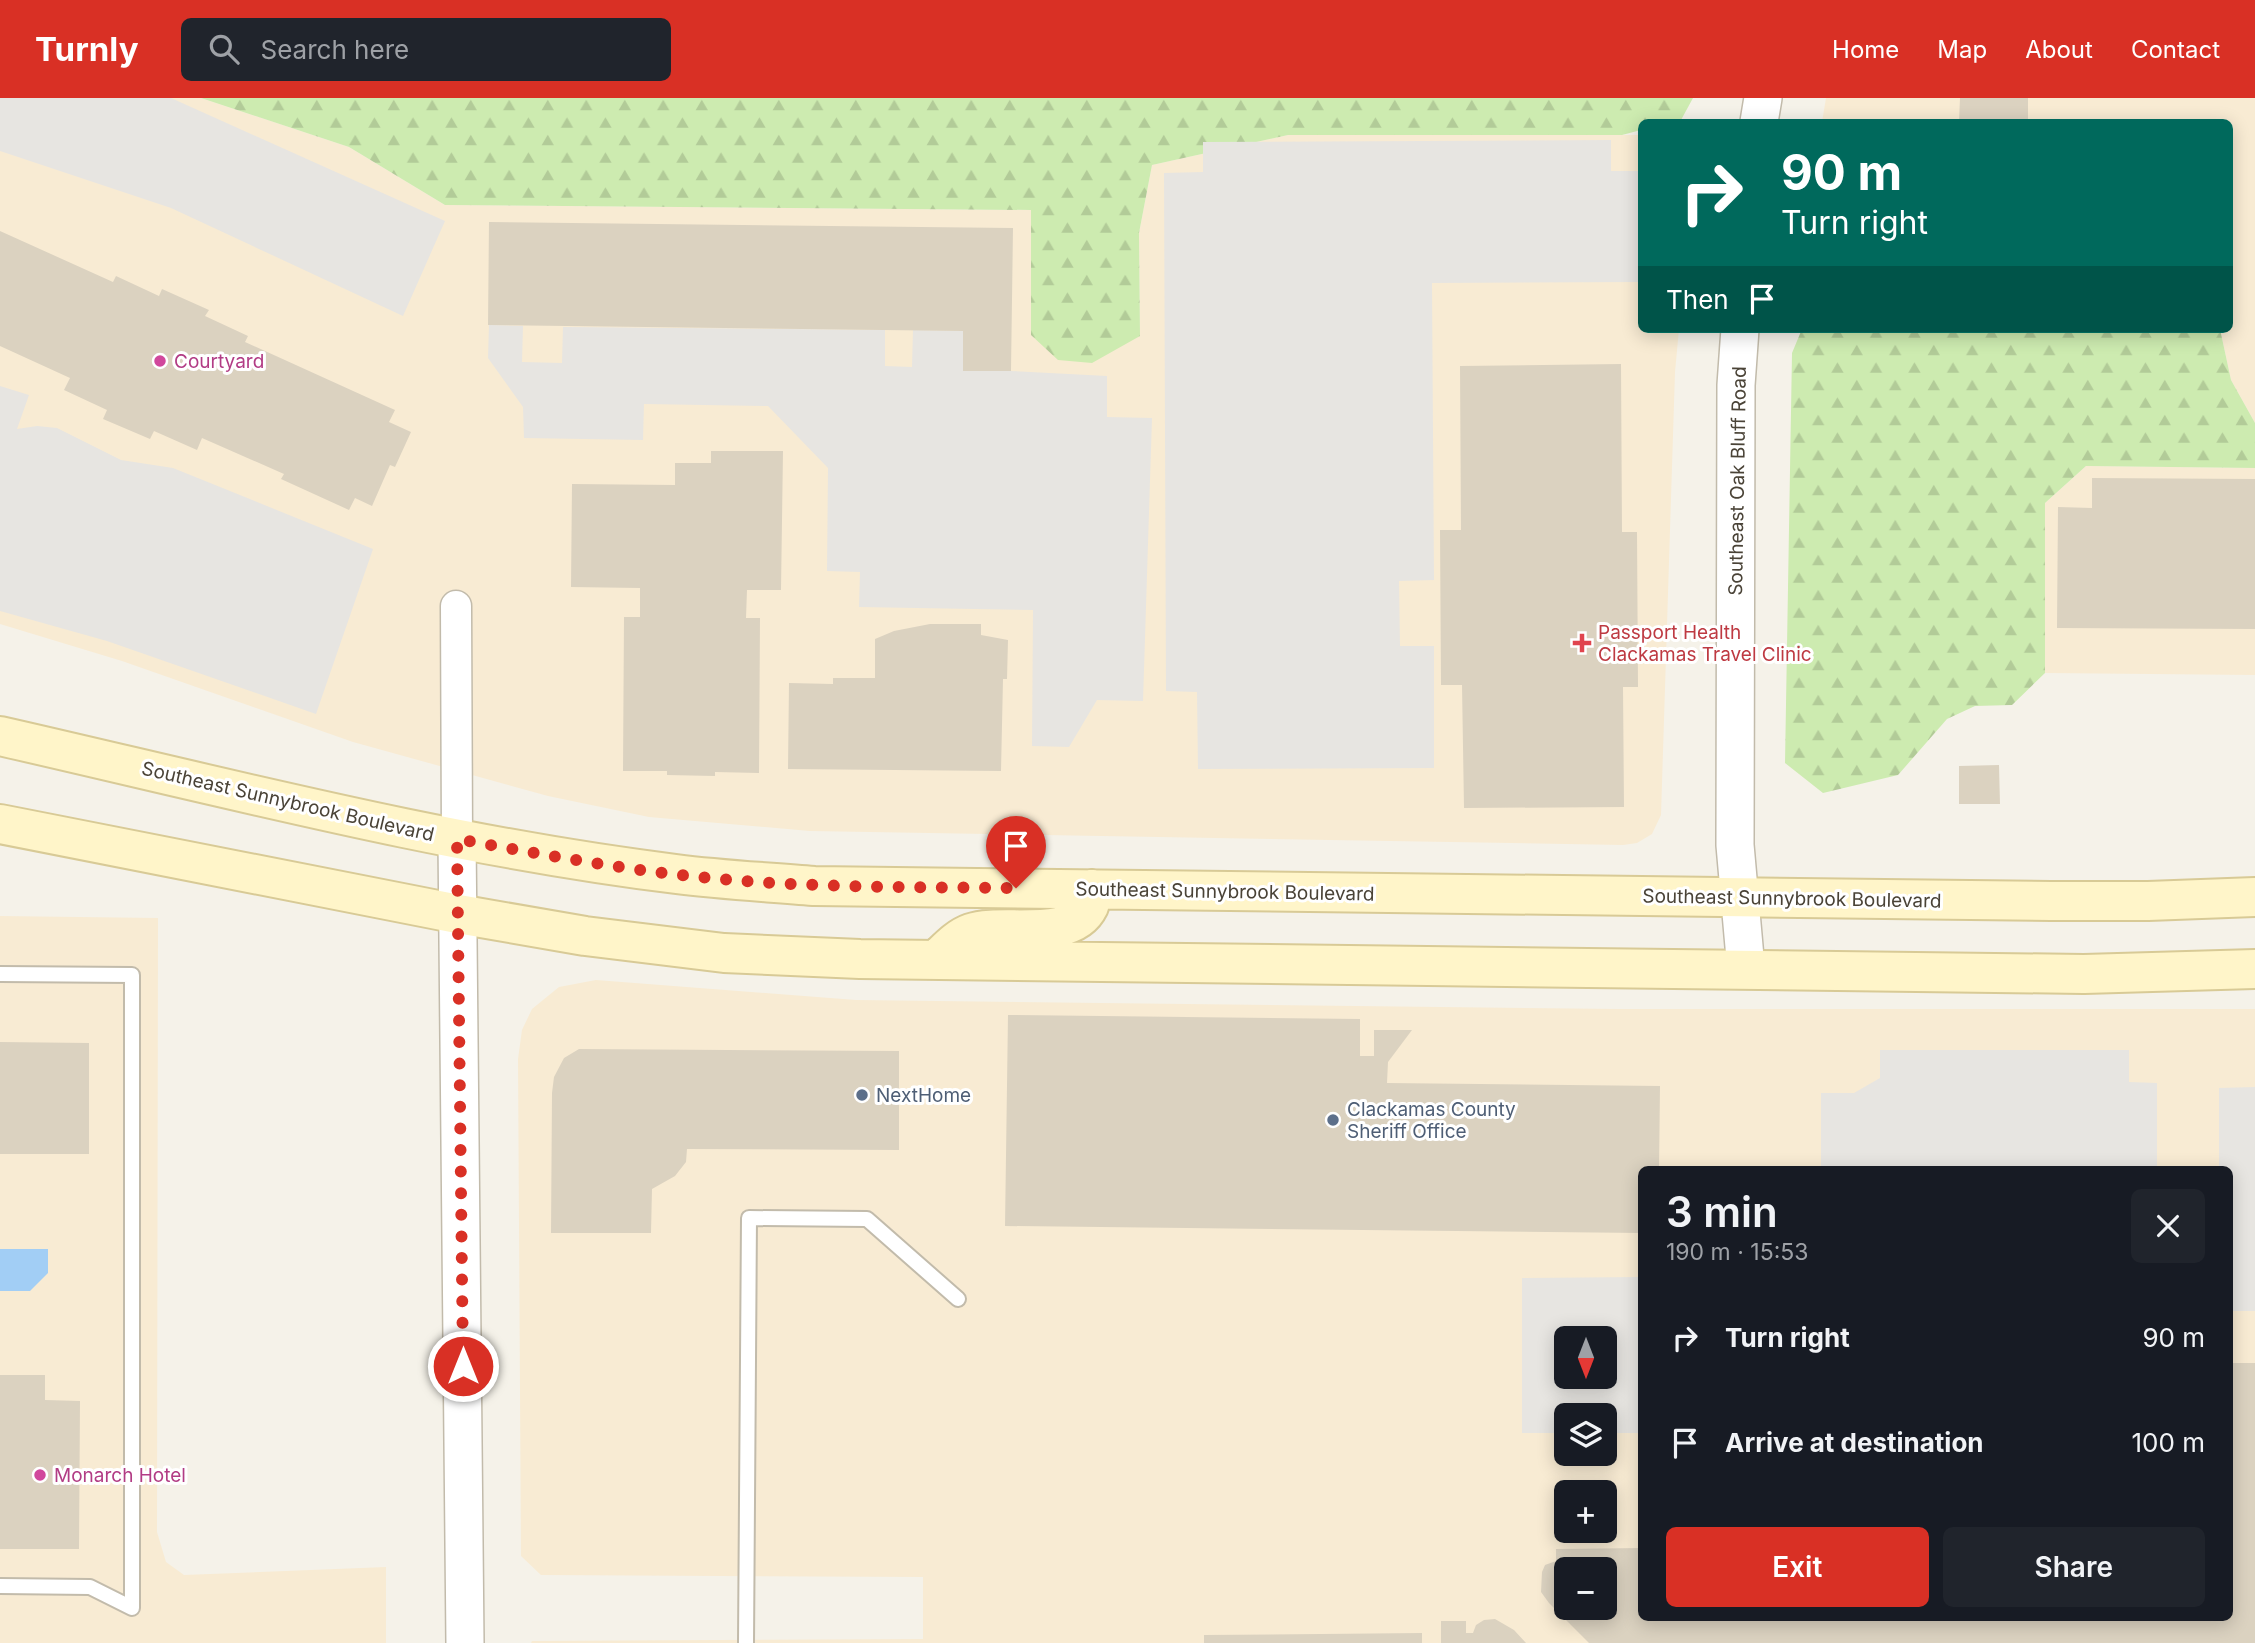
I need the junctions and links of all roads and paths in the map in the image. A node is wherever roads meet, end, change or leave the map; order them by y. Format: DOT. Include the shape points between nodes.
graph roads {
  1 [pos="1763,98"];
  2 [pos="1760,119"];
  3 [pos="1740,333"];
  4 [pos="456,606"];
  5 [pos="0,736"];
  6 [pos="0,824"];
  7 [pos="457,839"];
  8 [pos="1092,889"];
  9 [pos="1739,897"];
  10 [pos="2255,897"];
  11 [pos="458,914"];
  12 [pos="937,960"];
  13 [pos="1746,969"];
  14 [pos="2255,969"];
  15 [pos="0,974"];
  16 [pos="958,1299"];
  17 [pos="0,1586"];
  18 [pos="465,1643"];
  19 [pos="746,1643"];
  1 -- 2 [label="street"];
  3 -- 9 [label="street, Southeast Oak Bluff Road" via="1735,845"];
  4 -- 7 [label="street"];
  5 -- 7 [label="main road, Southeast Sunnybrook Boulevard"];
  6 -- 11 [label="main road"];
  7 -- 8 [label="main road, Southeast Sunnybrook Boulevard" via="710,878 814,886"];
  7 -- 11 [label="street"];
  8 -- 9 [label="main road, Southeast Sunnybrook Boulevard"];
  8 -- 12 [label="main road" via="1089,906 1066,924 1046,929 983,930 956,941"];
  9 -- 10 [label="main road, Southeast Sunnybrook Boulevard" via="2148,901"];
  9 -- 13 [label="street, Southeast Oak Bluff Road"];
  11 -- 12 [label="main road" via="724,953"];
  11 -- 18 [label="street"];
  12 -- 13 [label="main road"];
  13 -- 14 [label="main road" via="2084,974"];
  15 -- 17 [label="lane" via="132,975 132,1608 90,1587"];
  16 -- 19 [label="lane" via="867,1219 749,1217"];
}
